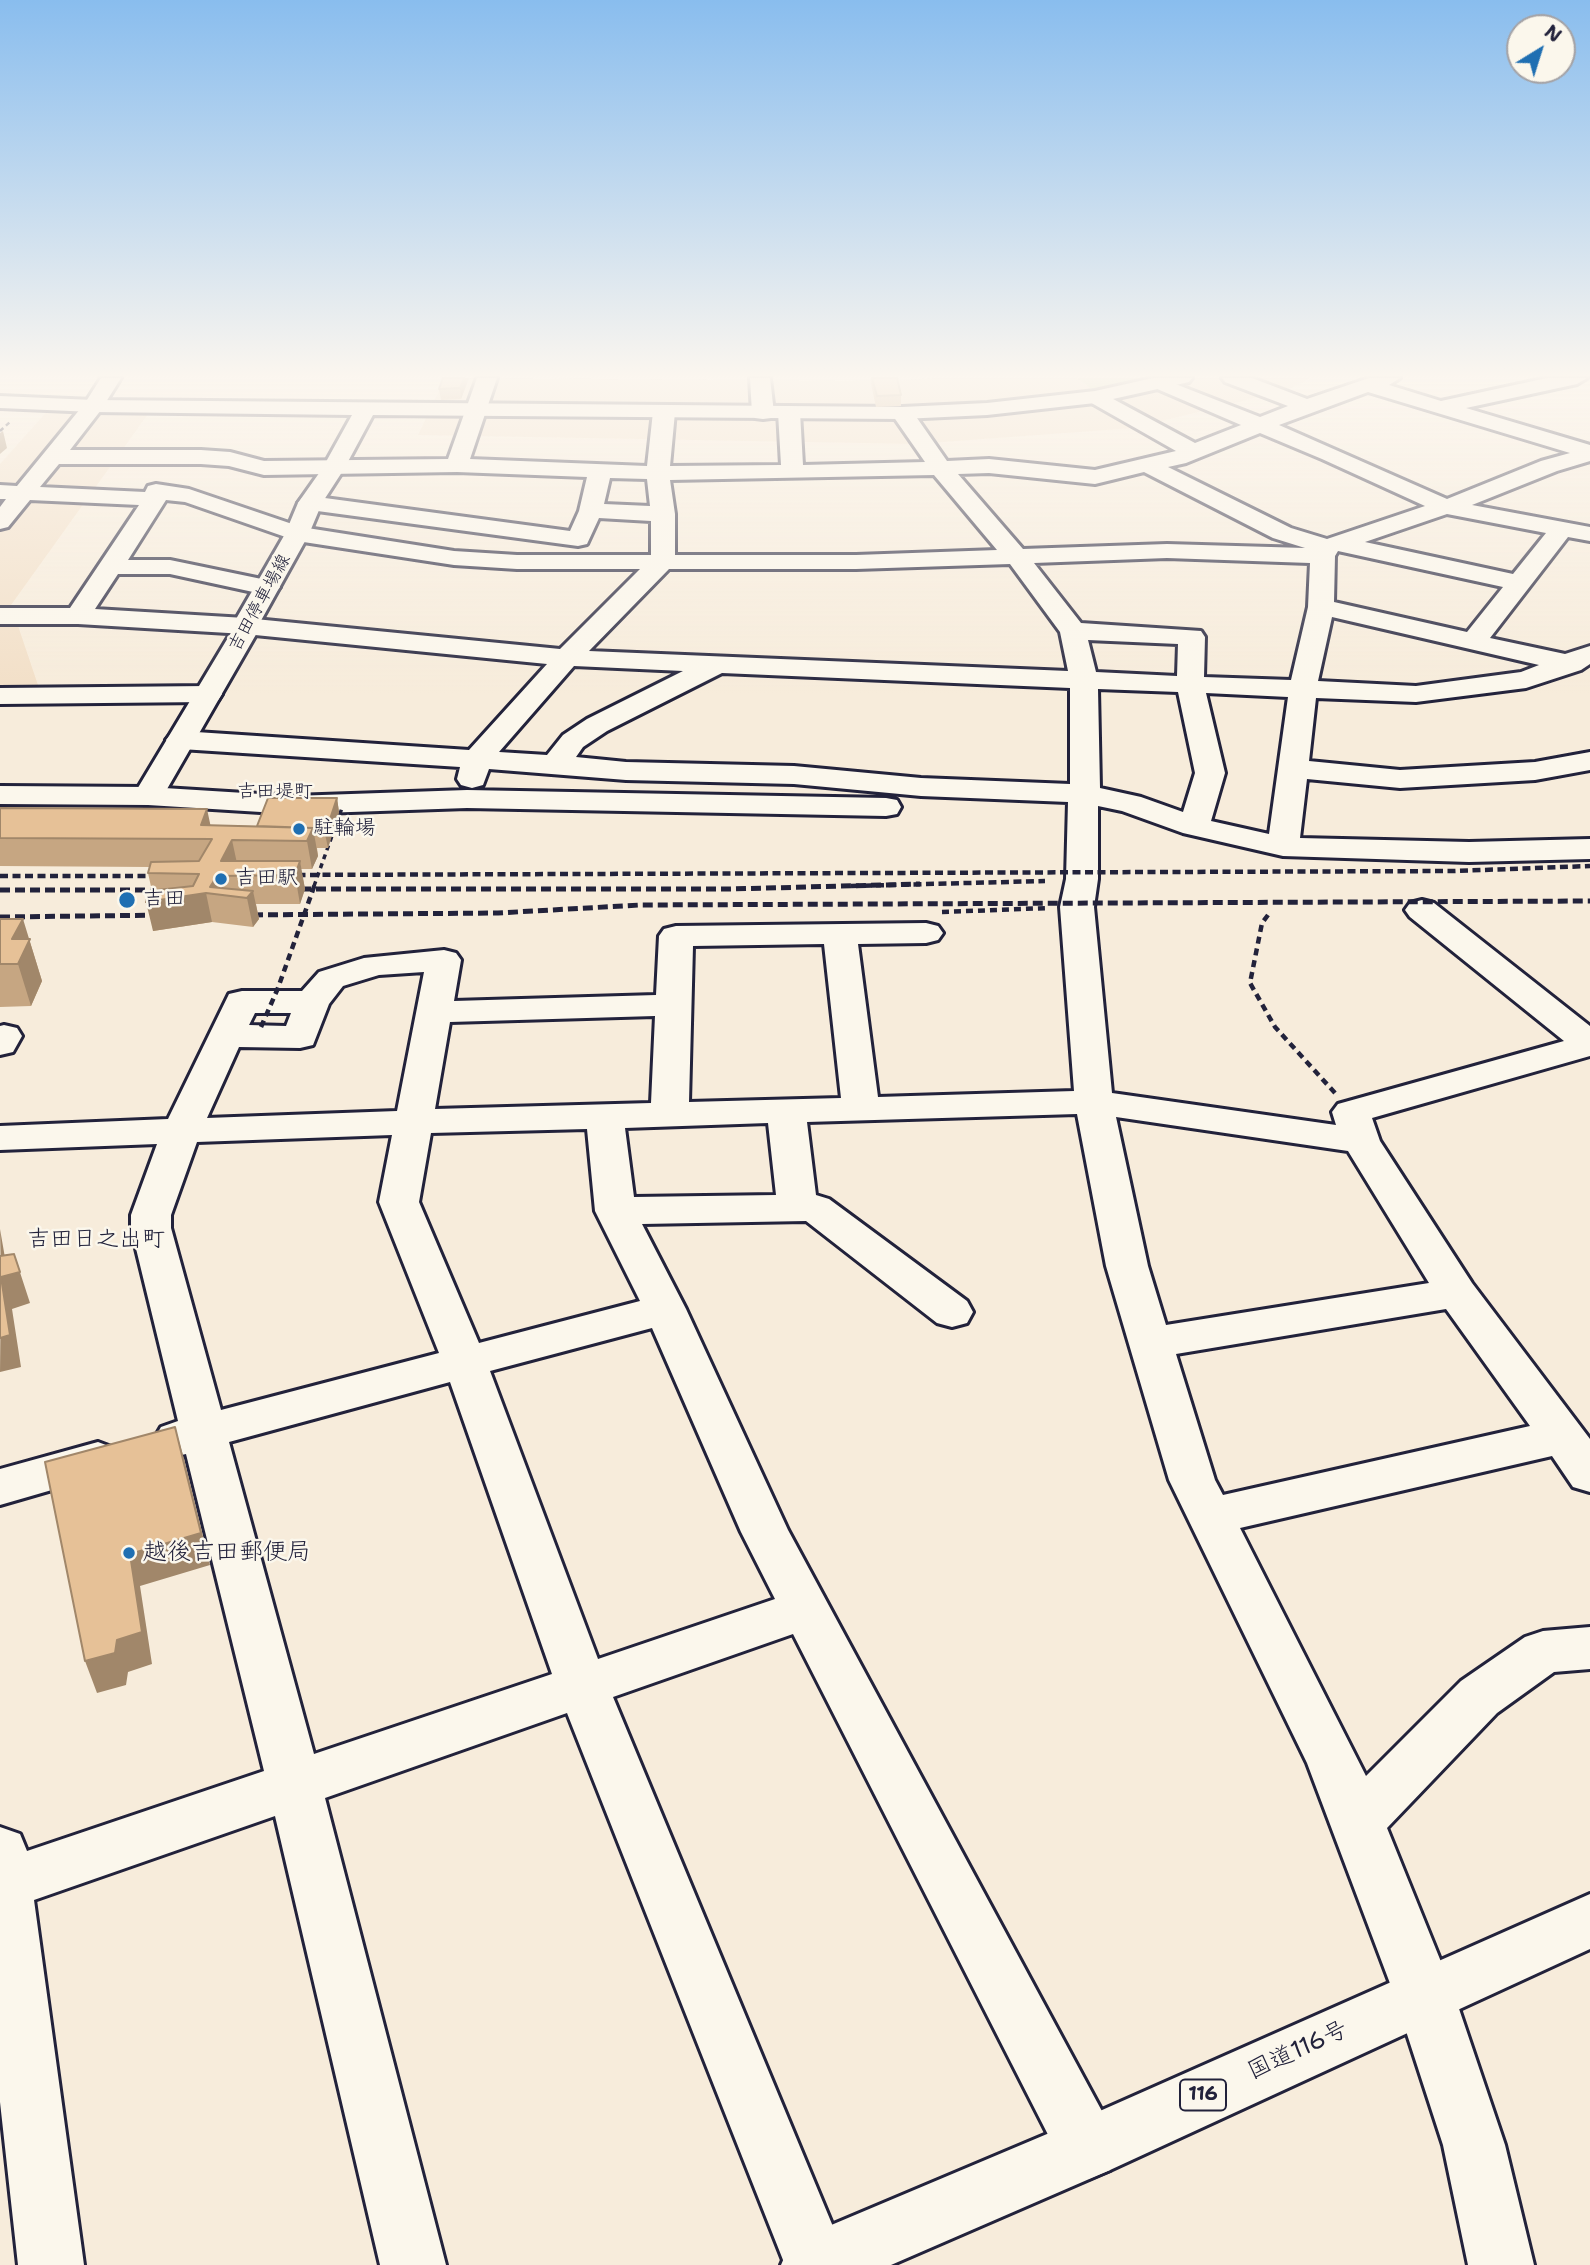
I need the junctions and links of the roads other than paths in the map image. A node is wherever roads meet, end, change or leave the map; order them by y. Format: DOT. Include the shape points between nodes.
graph roads {
  1 [pos="166,484"];
  2 [pos="323,484"];
  3 [pos="597,484"];
  4 [pos="659,484"];
  5 [pos="954,484"];
  6 [pos="1184,484"];
  7 [pos="1393,484"];
  8 [pos="1505,484"];
  9 [pos="12,493"];
  10 [pos="151,495"];
  11 [pos="310,503"];
  12 [pos="1446,507"];
  13 [pos="591,511"];
  14 [pos="663,514"];
  15 [pos="0,522"];
  16 [pos="1562,529"];
  17 [pos="297,534"];
  18 [pos="1590,534"];
  19 [pos="1329,549"];
  20 [pos="1017,557"];
  21 [pos="663,561"];
  22 [pos="108,567"];
  23 [pos="1518,583"];
  24 [pos="267,587"];
  25 [pos="1321,607"];
  26 [pos="0,615"];
  27 [pos="78,616"];
  28 [pos="245,626"];
  29 [pos="1073,631"];
  30 [pos="1474,641"];
  31 [pos="567,658"];
  32 [pos="1583,662"];
  33 [pos="715,666"];
  34 [pos="1084,679"];
  35 [pos="1190,684"];
  36 [pos="1303,688"];
  37 [pos="208,694"];
  38 [pos="0,695"];
  39 [pos="181,740"];
  40 [pos="476,761"];
  41 [pos="1590,761"];
  42 [pos="555,764"];
  43 [pos="1294,769"];
  44 [pos="0,795"];
  45 [pos="148,796"];
  46 [pos="467,799"];
  47 [pos="1083,802"];
  48 [pos="1194,826"];
  49 [pos="1283,846"];
  50 [pos="1590,849"];
  51 [pos="1422,910"];
  52 [pos="926,933"];
  53 [pos="839,934"];
  54 [pos="674,1005"];
  55 [pos="435,1012"];
  56 [pos="0,1037"];
  57 [pos="0,1044"];
  58 [pos="1590,1045"];
  59 [pos="1094,1102"];
  60 [pos="861,1109"];
  61 [pos="786,1111"];
  62 [pos="670,1114"];
  63 [pos="605,1116"];
  64 [pos="414,1122"];
  65 [pos="1356,1126"];
  66 [pos="181,1130"];
  67 [pos="0,1138"];
  68 [pos="798,1209"];
  69 [pos="615,1211"];
  70 [pos="1457,1293"];
  71 [pos="665,1309"];
  72 [pos="953,1312"];
  73 [pos="1151,1343"];
  74 [pos="465,1363"];
  75 [pos="202,1432"];
  76 [pos="1582,1459"];
  77 [pos="0,1487"];
  78 [pos="1211,1516"];
  79 [pos="803,1609"];
  80 [pos="1590,1647"];
  81 [pos="582,1686"];
  82 [pos="295,1786"];
  83 [pos="1357,1821"];
  84 [pos="1,1874"];
  85 [pos="1590,1921"];
  86 [pos="1424,1994"];
  87 [pos="1087,2148"];
  88 [pos="815,2264"];
  89 [pos="51,2265"];
  90 [pos="413,2265"];
  91 [pos="1501,2265"];
  1 -- 10 [label="main road"];
  2 -- 11 [label="main road, 吉田停車場線"];
  3 -- 13 [label="main road"];
  4 -- 14 [label="main road"];
  5 -- 20 [label="main road"];
  6 -- 19 [label="main road" via="1282,533"];
  7 -- 12 [label="main road"];
  8 -- 12 [label="main road"];
  9 -- 10 [label="main road"];
  9 -- 15 [label="main road"];
  10 -- 17 [label="main road" via="188,496"];
  10 -- 22 [label="main road" via="155,499"];
  11 -- 13 [label="main road" via="578,538"];
  11 -- 17 [label="main road, 吉田停車場線"];
  12 -- 16 [label="main road"];
  12 -- 19 [label="main road"];
  13 -- 14 [label="main road"];
  14 -- 21 [label="main road"];
  16 -- 18 [label="main road"];
  16 -- 23 [label="main road"];
  17 -- 21 [label="main road" via="454,558"];
  17 -- 24 [label="main road, 吉田停車場線"];
  19 -- 20 [label="main road"];
  19 -- 23 [label="main road"];
  19 -- 25 [label="main road"];
  20 -- 21 [label="main road"];
  20 -- 29 [label="main road"];
  21 -- 31 [label="main road"];
  22 -- 24 [label="main road" via="170,567"];
  22 -- 27 [label="main road"];
  23 -- 30 [label="main road"];
  24 -- 28 [label="main road, 吉田停車場線"];
  25 -- 30 [label="main road"];
  25 -- 36 [label="main road"];
  26 -- 27 [label="main road"];
  27 -- 28 [label="main road"];
  28 -- 31 [label="main road"];
  28 -- 37 [label="main road, 吉田停車場線"];
  29 -- 34 [label="main road"];
  29 -- 35 [label="main road" via="1192,637"];
  30 -- 32 [label="main road"];
  31 -- 33 [label="main road"];
  31 -- 40 [label="main road"];
  32 -- 36 [label="main road" via="1526,680 1416,694"];
  33 -- 34 [label="main road"];
  33 -- 42 [label="main road" via="597,725 573,741"];
  34 -- 35 [label="main road"];
  34 -- 47 [label="main road"];
  35 -- 36 [label="main road"];
  35 -- 48 [label="main road" via="1210,774"];
  36 -- 43 [label="main road"];
  37 -- 38 [label="main road"];
  37 -- 39 [label="main road, 吉田停車場線"];
  39 -- 40 [label="main road"];
  39 -- 45 [label="main road, 吉田停車場線"];
  40 -- 42 [label="main road"];
  40 -- 46 [label="main road"];
  41 -- 43 [label="main road" via="1535,771 1400,779"];
  42 -- 47 [label="main road" via="626,771 794,775"];
  43 -- 49 [label="main road"];
  44 -- 45 [label="main road"];
  45 -- 46 [label="main road" via="293,805"];
  46 -- 47 [label="main road"];
  47 -- 48 [label="main road" via="1130,803"];
  47 -- 59 [label="main road" via="1077,907"];
  48 -- 49 [label="main road"];
  49 -- 50 [label="main road" via="1469,852"];
  51 -- 58 [label="main road"];
  52 -- 53 [label="main road"];
  53 -- 54 [label="main road" via="676,936"];
  53 -- 60 [label="main road"];
  54 -- 55 [label="main road"];
  54 -- 62 [label="main road"];
  55 -- 64 [label="main road"];
  55 -- 66 [label="main road" via="444,960 376,965 331,979 312,1002 242,1002"];
  56 -- 57 [label="main road" via="4,1036"];
  58 -- 65 [label="main road"];
  59 -- 60 [label="main road"];
  59 -- 65 [label="main road"];
  59 -- 73 [label="main road" via="1127,1266"];
  60 -- 61 [label="main road"];
  61 -- 62 [label="main road"];
  61 -- 68 [label="main road"];
  62 -- 63 [label="main road"];
  63 -- 64 [label="main road"];
  63 -- 69 [label="main road"];
  64 -- 66 [label="main road"];
  64 -- 74 [label="main road" via="399,1202"];
  65 -- 70 [label="main road"];
  66 -- 67 [label="main road"];
  66 -- 75 [label="main road" via="151,1215 151,1228"];
  68 -- 69 [label="main road"];
  68 -- 72 [label="main road" via="815,1208"];
  69 -- 71 [label="main road"];
  70 -- 73 [label="main road"];
  70 -- 76 [label="main road"];
  71 -- 74 [label="main road"];
  71 -- 79 [label="main road"];
  73 -- 78 [label="main road" via="1192,1480"];
  74 -- 75 [label="main road"];
  74 -- 81 [label="main road"];
  75 -- 77 [label="main road"];
  75 -- 82 [label="main road"];
  76 -- 78 [label="main road"];
  78 -- 83 [label="main road" via="1333,1761"];
  79 -- 81 [label="main road"];
  79 -- 87 [label="main road"];
  80 -- 83 [label="main road" via="1543,1652 1479,1698"];
  81 -- 82 [label="main road"];
  81 -- 88 [label="main road"];
  82 -- 84 [label="main road"];
  82 -- 90 [label="main road"];
  83 -- 86 [label="main road"];
  84 -- 89 [label="main road"];
  85 -- 86 [label="main road, 国道116号 / 116"];
  86 -- 87 [label="main road, 国道116号 / 116"];
  86 -- 91 [label="main road" via="1474,2145"];
  87 -- 88 [label="main road, 国道116号 / 116"];
}
